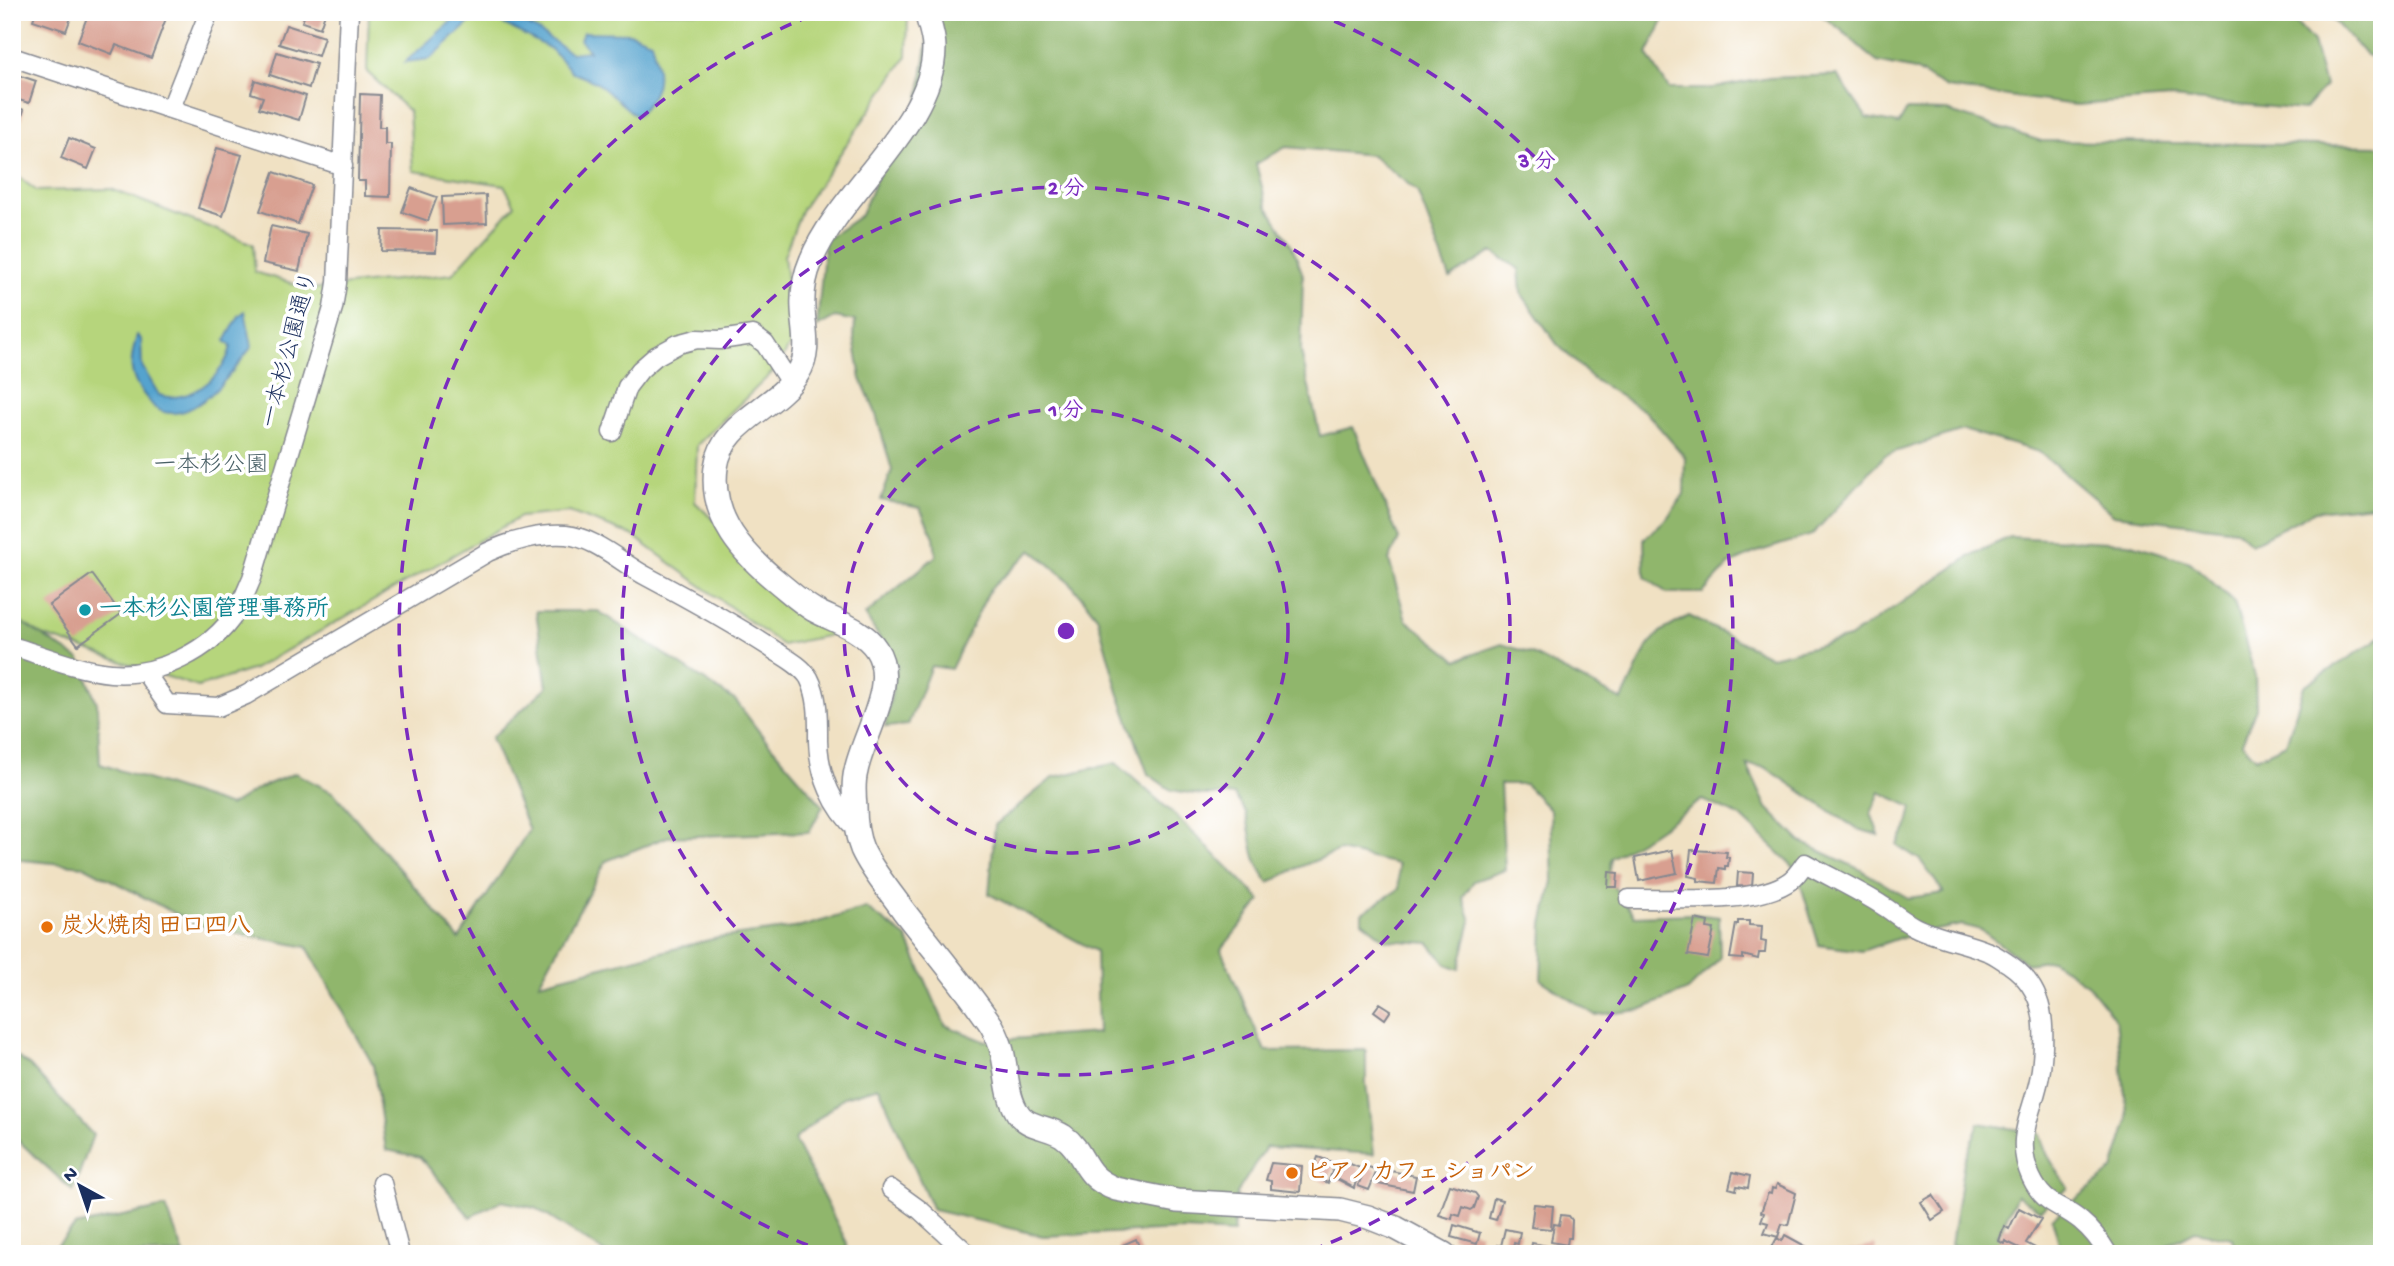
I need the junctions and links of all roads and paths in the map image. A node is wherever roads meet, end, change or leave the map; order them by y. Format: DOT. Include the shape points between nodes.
graph roads {
  1 [pos="209,12"];
  2 [pos="349,12"];
  3 [pos="926,12"];
  4 [pos="12,57"];
  5 [pos="172,107"];
  6 [pos="342,166"];
  7 [pos="791,384"];
  8 [pos="612,432"];
  9 [pos="12,646"];
  10 [pos="145,672"];
  11 [pos="858,831"];
  12 [pos="1629,899"];
  13 [pos="382,1183"];
  14 [pos="891,1189"];
  15 [pos="400,1254"];
  16 [pos="968,1254"];
  17 [pos="1444,1254"];
  18 [pos="2108,1254"];
  1 -- 5 [label="street"];
  2 -- 6 [label="street, 一本杉公園通り"];
  3 -- 7 [label="main road" via="934,46 922,96 902,132 816,248 804,279 806,359"];
  4 -- 5 [label="street"];
  5 -- 6 [label="street"];
  6 -- 10 [label="street, 一本杉公園通り" via="333,308 259,526 252,578 236,613 211,639"];
  7 -- 8 [label="street" via="765,344 752,335 678,344 656,356 627,387"];
  7 -- 11 [label="main road" via="724,442 716,464 718,498 735,541 754,562 802,601 859,634 879,656 882,692 855,773"];
  9 -- 10 [label="street, 一本杉公園通り" via="88,669"];
  10 -- 11 [label="street" via="166,704 218,708 499,547 553,536 584,539 744,630 805,673 816,699 819,762 826,783 843,817"];
  11 -- 17 [label="main road" via="863,851 881,880 992,1026 1016,1110 1024,1120 1064,1137 1099,1180 1129,1192 1177,1201 1340,1210 1396,1228"];
  12 -- 18 [label="street" via="1747,897 1791,880 1805,863 1916,928 1990,952 2019,971 2039,999 2044,1023 2041,1070 2022,1141 2024,1157 2042,1196 2080,1220"];
  13 -- 15 [label="street"];
  14 -- 16 [label="street"];
}
